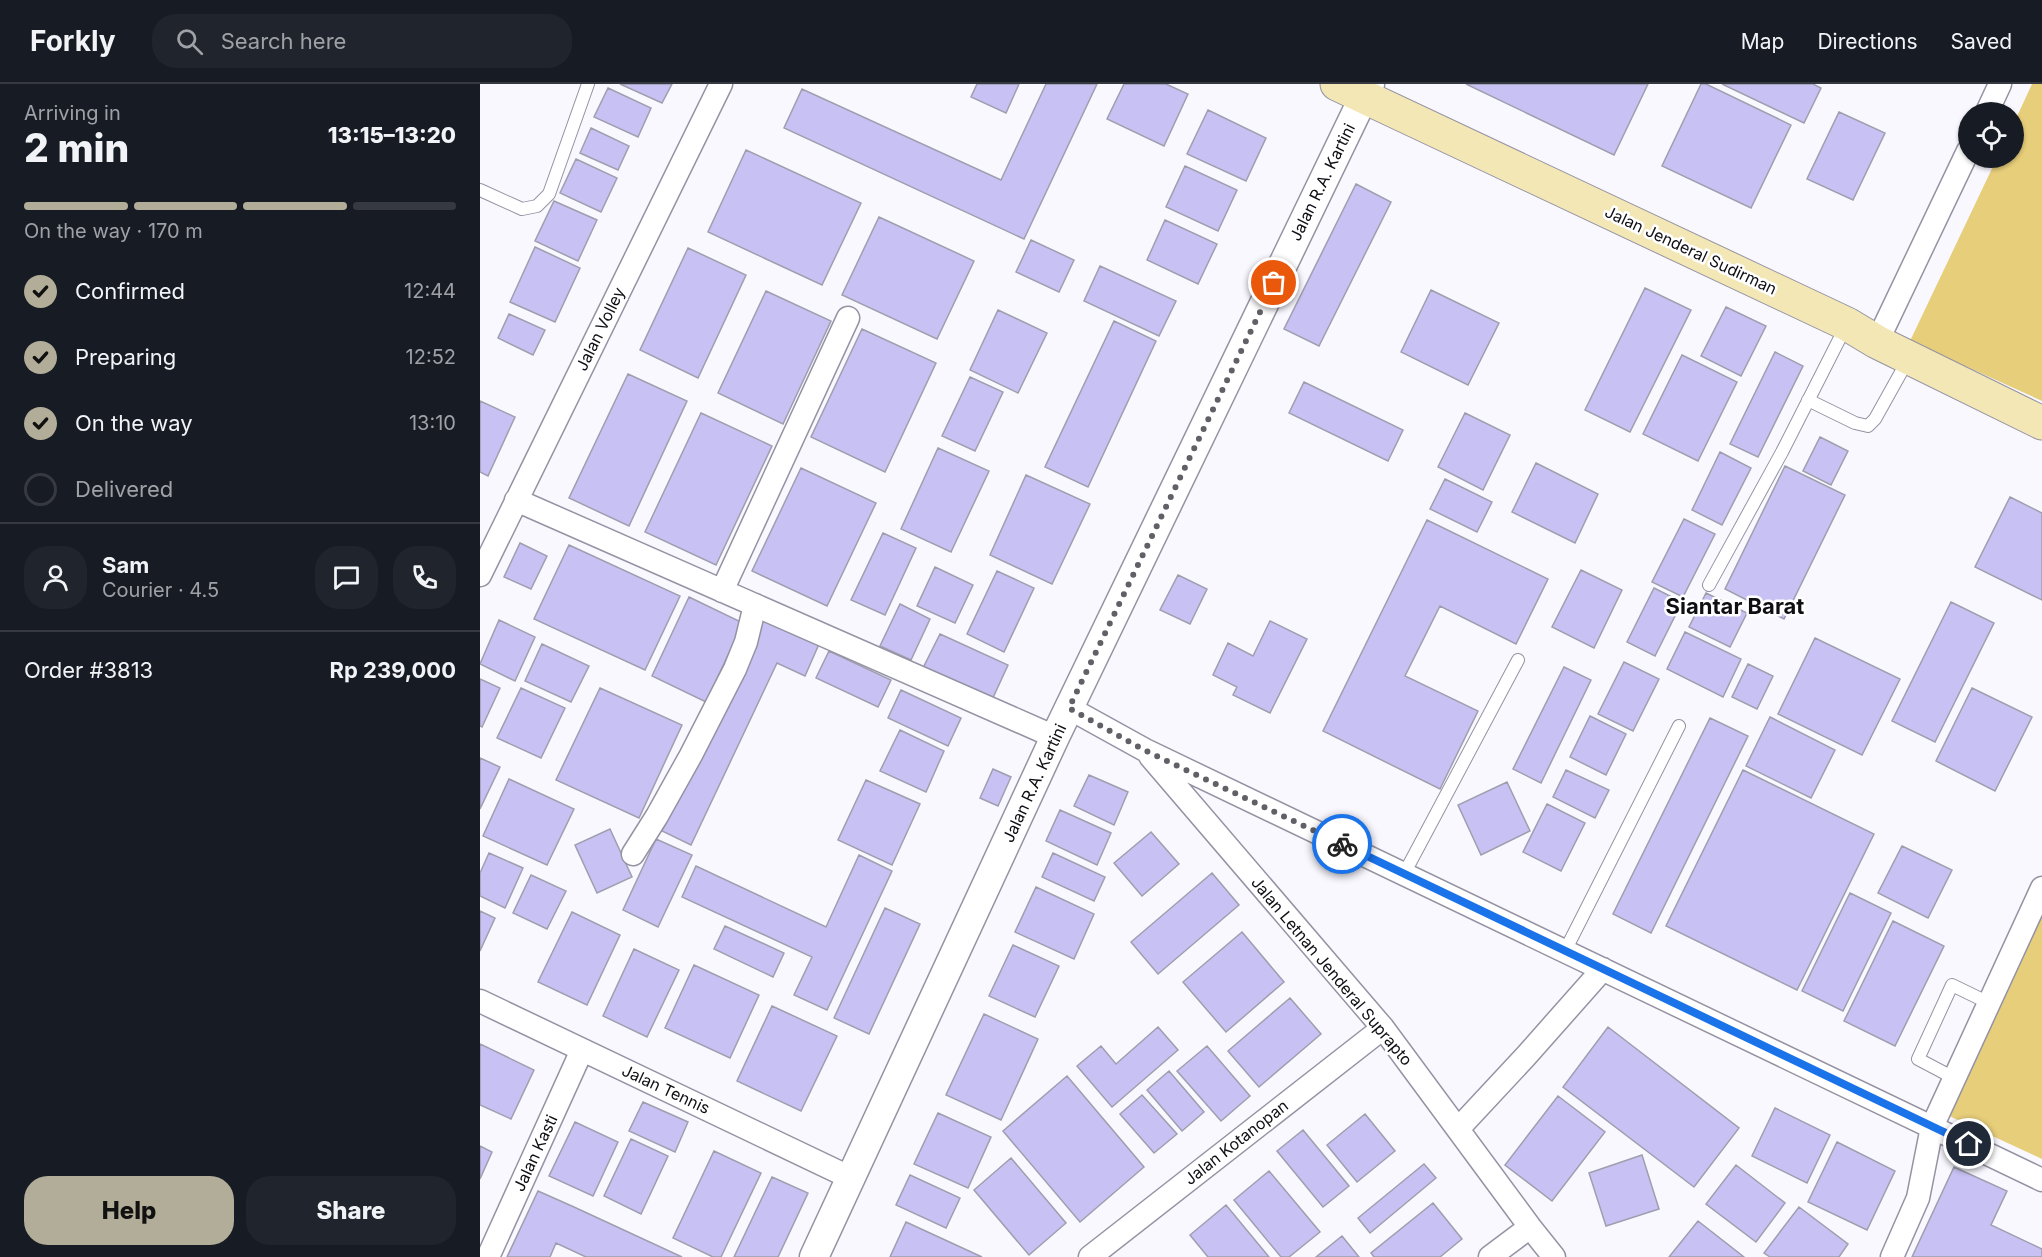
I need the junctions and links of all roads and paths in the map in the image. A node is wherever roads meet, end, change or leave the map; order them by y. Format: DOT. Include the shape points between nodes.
graph roads {
  1 [pos="588,84"];
  2 [pos="721,84"];
  3 [pos="2000,84"];
  4 [pos="1357,88"];
  5 [pos="1992,102"];
  6 [pos="1960,168"];
  7 [pos="480,190"];
  8 [pos="848,318"];
  9 [pos="1847,324"];
  10 [pos="1877,342"];
  11 [pos="1908,357"];
  12 [pos="1808,400"];
  13 [pos="2042,423"];
  14 [pos="516,500"];
  15 [pos="487,541"];
  16 [pos="480,575"];
  17 [pos="1709,585"];
  18 [pos="723,591"];
  19 [pos="755,605"];
  20 [pos="1518,660"];
  21 [pos="1069,708"];
  22 [pos="1679,726"];
  23 [pos="1055,736"];
  24 [pos="1144,750"];
  25 [pos="633,854"];
  26 [pos="1404,874"];
  27 [pos="2042,888"];
  28 [pos="1565,951"];
  29 [pos="1603,969"];
  30 [pos="480,1001"];
  31 [pos="1989,1003"];
  32 [pos="1383,1028"];
  33 [pos="582,1050"];
  34 [pos="1954,1078"];
  35 [pos="1932,1127"];
  36 [pos="1458,1129"];
  37 [pos="851,1178"];
  38 [pos="2042,1179"];
  39 [pos="1530,1227"];
  40 [pos="488,1257"];
  41 [pos="813,1257"];
  42 [pos="1090,1257"];
  43 [pos="1490,1257"];
  44 [pos="1554,1257"];
  45 [pos="1892,1257"];
  1 -- 7 [label="lane" via="549,194 537,206 522,208"];
  2 -- 14 [label="street, Jalan Volley"];
  3 -- 5 [label="street"];
  4 -- 9 [label="main road, Jalan Jenderal Sudirman"];
  4 -- 21 [label="street, Jalan R.A. Kartini"];
  6 -- 10 [label="street"];
  8 -- 18 [label="street"];
  9 -- 10 [label="main road, Jalan Jenderal Sudirman"];
  9 -- 12 [label="lane"];
  10 -- 11 [label="main road, Jalan Jenderal Sudirman"];
  11 -- 12 [label="lane" via="1868,426"];
  11 -- 13 [label="main road, Jalan Jenderal Sudirman"];
  12 -- 17 [label="lane"];
  14 -- 15 [label="street, Jalan Volley"];
  14 -- 18 [label="street"];
  15 -- 16 [label="street, Jalan Volley"];
  18 -- 19 [label="street"];
  19 -- 23 [label="street"];
  19 -- 25 [label="street" via="747,642 735,669"];
  20 -- 26 [label="lane"];
  21 -- 23 [label="street, Jalan R.A. Kartini"];
  21 -- 24 [label="street"];
  22 -- 28 [label="lane"];
  23 -- 37 [label="street, Jalan R.A. Kartini"];
  24 -- 26 [label="street"];
  24 -- 32 [label="street, Jalan Letnan Jenderal Suprapto"];
  26 -- 28 [label="street"];
  27 -- 31 [label="street"];
  28 -- 29 [label="street"];
  29 -- 35 [label="street"];
  29 -- 36 [label="street"];
  30 -- 33 [label="street, Jalan Tennis"];
  31 -- 34 [label="street"];
  31 -- 34 [label="lane" via="1952,985 1947,995 1918,1059"];
  32 -- 36 [label="street, Jalan Letnan Jenderal Suprapto"];
  32 -- 42 [label="street, Jalan Kotanopan"];
  33 -- 37 [label="street, Jalan Tennis"];
  33 -- 40 [label="street, Jalan Kasti"];
  34 -- 35 [label="street"];
  35 -- 38 [label="street"];
  35 -- 45 [label="street" via="1918,1198"];
  36 -- 39 [label="street, Jalan Letnan Jenderal Suprapto"];
  37 -- 41 [label="street, Jalan R.A. Kartini"];
  39 -- 43 [label="street"];
  39 -- 44 [label="street, Jalan Letnan Jenderal Suprapto"];
}
